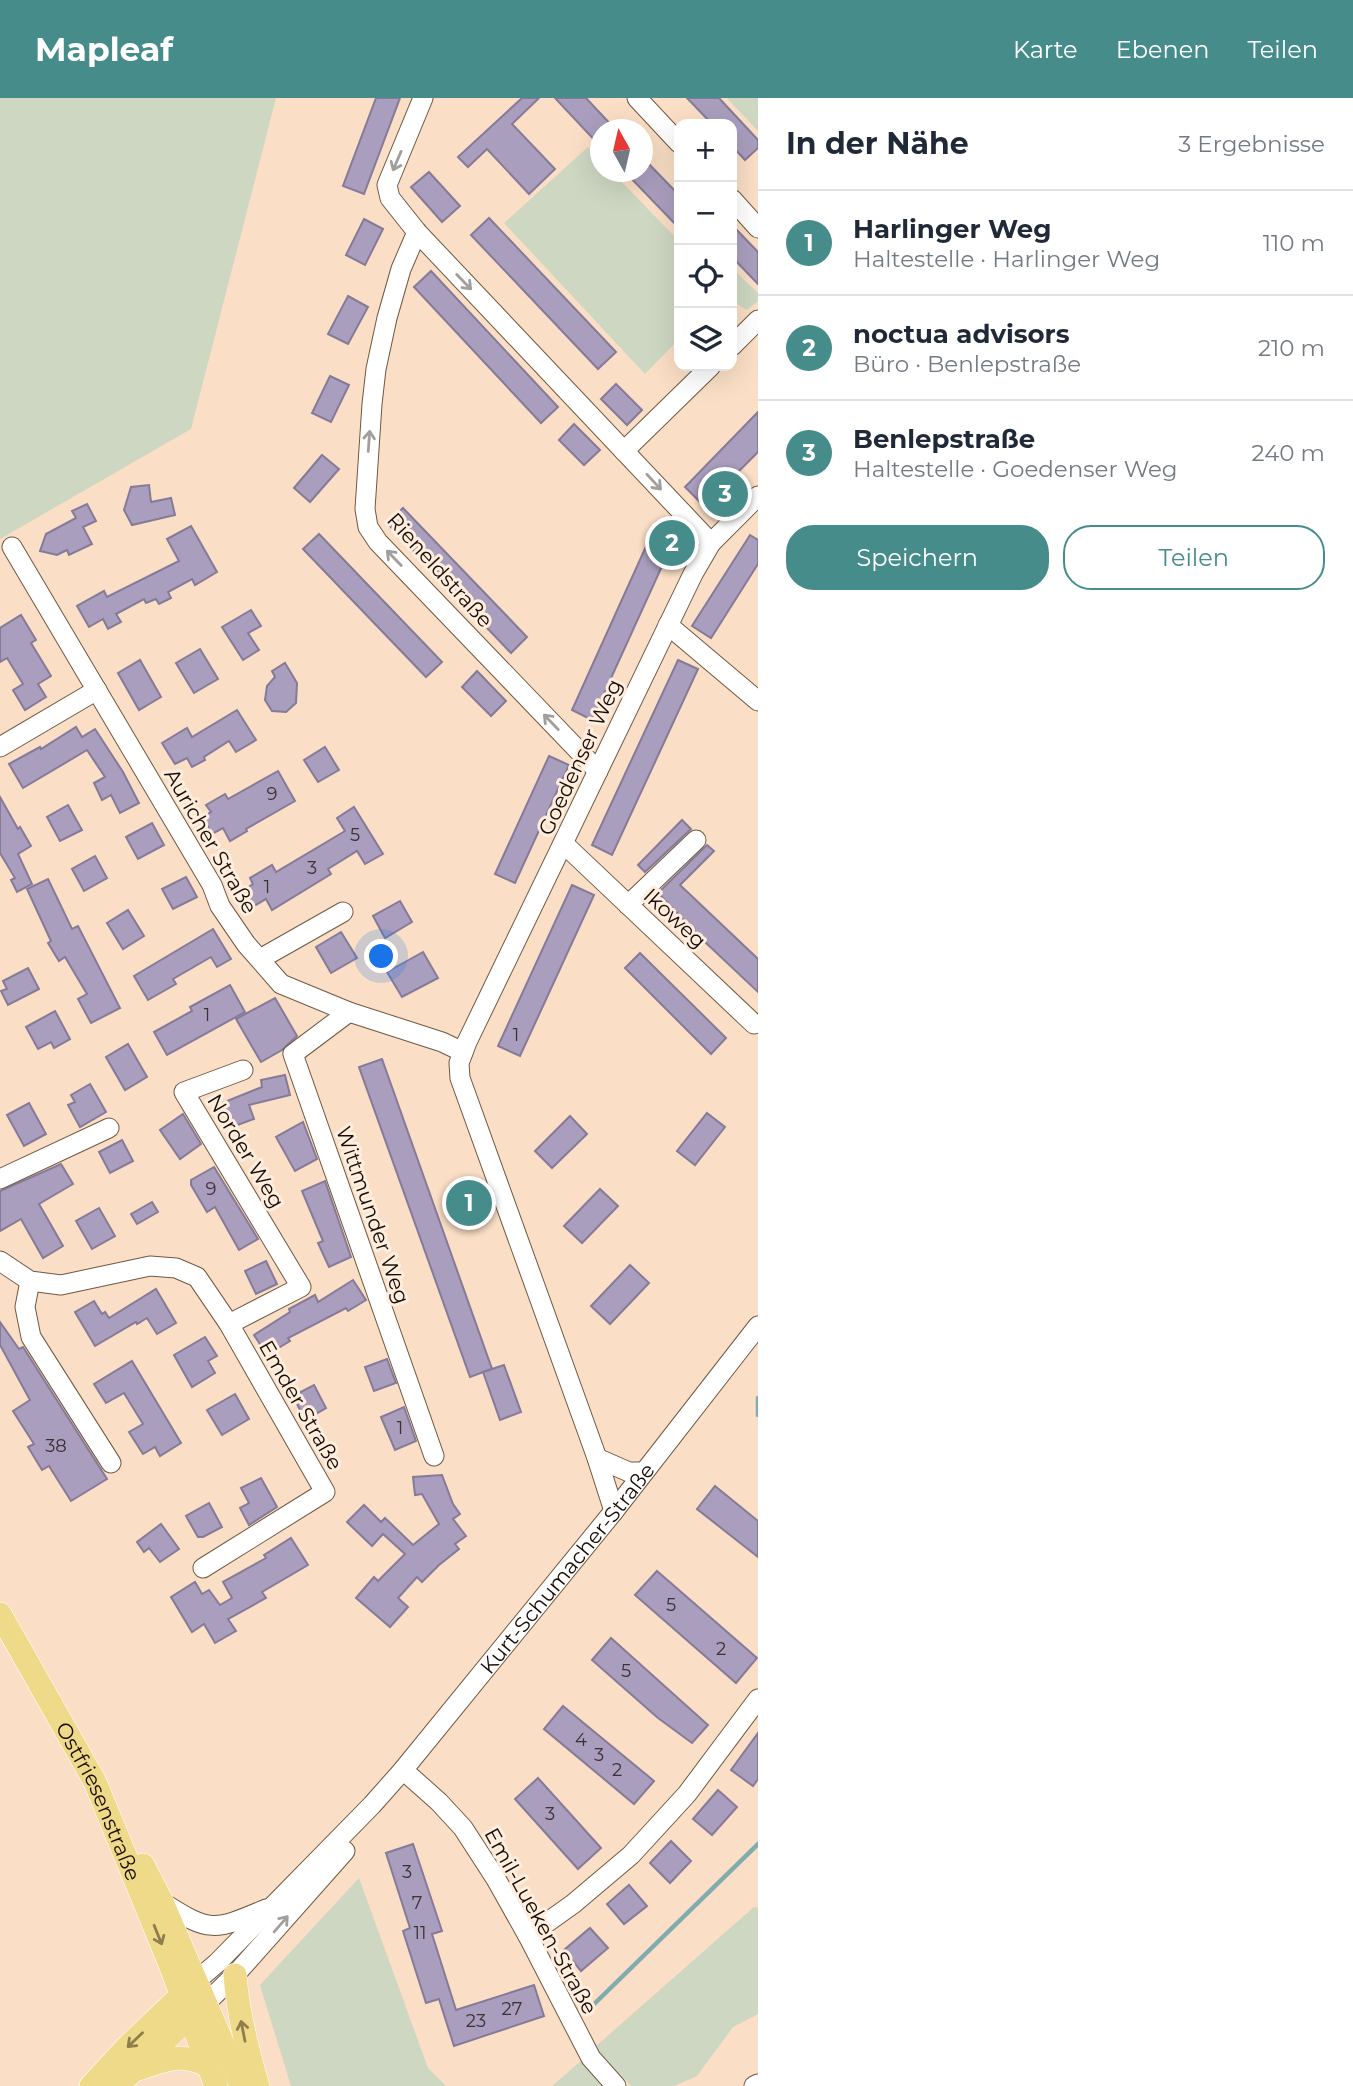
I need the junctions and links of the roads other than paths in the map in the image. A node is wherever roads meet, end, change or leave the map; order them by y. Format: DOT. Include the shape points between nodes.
graph roads {
  1 [pos="423,98"];
  2 [pos="637,98"];
  3 [pos="674,139"];
  4 [pos="737,205"];
  5 [pos="758,228"];
  6 [pos="417,232"];
  7 [pos="758,320"];
  8 [pos="737,341"];
  9 [pos="706,371"];
  10 [pos="624,451"];
  11 [pos="758,496"];
  12 [pos="711,543"];
  13 [pos="12,547"];
  14 [pos="668,625"];
  15 [pos="97,690"];
  16 [pos="758,701"];
  17 [pos="0,747"];
  18 [pos="598,771"];
  19 [pos="696,840"];
  20 [pos="564,844"];
  21 [pos="628,905"];
  22 [pos="343,912"];
  23 [pos="260,959"];
  24 [pos="349,1012"];
  25 [pos="754,1024"];
  26 [pos="463,1052"];
  27 [pos="243,1070"];
  28 [pos="109,1128"];
  29 [pos="0,1179"];
  30 [pos="0,1261"];
  31 [pos="30,1281"];
  32 [pos="229,1324"];
  33 [pos="758,1326"];
  34 [pos="434,1456"];
  35 [pos="597,1458"];
  36 [pos="111,1463"];
  37 [pos="644,1472"];
  38 [pos="614,1511"];
  39 [pos="203,1568"];
  40 [pos="0,1614"];
  41 [pos="758,1699"];
  42 [pos="402,1770"];
  43 [pos="94,1782"];
  44 [pos="372,1805"];
  45 [pos="162,1902"];
  46 [pos="274,1906"];
  47 [pos="528,1936"];
  48 [pos="235,1975"];
  49 [pos="189,1988"];
  50 [pos="197,2010"];
  51 [pos="135,2070"];
  52 [pos="211,2076"];
  53 [pos="91,2086"];
  54 [pos="117,2086"];
  55 [pos="241,2086"];
  56 [pos="258,2086"];
  57 [pos="616,2086"];
  1 -- 6 [label="street, one-way" via="387,186 390,198"];
  2 -- 3 [label="street"];
  4 -- 5 [label="street"];
  6 -- 10 [label="street, one-way"];
  18 -- 6 [label="street, Rieneldstraße, one-way" via="368,527 365,488 376,369 401,269"];
  7 -- 8 [label="street"];
  9 -- 10 [label="street"];
  10 -- 12 [label="street, one-way"];
  11 -- 12 [label="street, Goedenser Weg"];
  12 -- 14 [label="street, Goedenser Weg"];
  13 -- 15 [label="street, Auricher Straße"];
  14 -- 16 [label="street"];
  14 -- 18 [label="street, Goedenser Weg"];
  15 -- 17 [label="street"];
  15 -- 23 [label="street, Auricher Straße" via="220,906"];
  18 -- 20 [label="street, Goedenser Weg"];
  19 -- 21 [label="street"];
  20 -- 21 [label="street, Ikoweg"];
  20 -- 26 [label="street, Goedenser Weg"];
  21 -- 25 [label="street, Ikoweg"];
  22 -- 23 [label="street"];
  23 -- 24 [label="street, Auricher Straße" via="281,984"];
  24 -- 26 [label="street, Auricher Straße"];
  24 -- 34 [label="street, Wittmunder Weg" via="293,1054"];
  26 -- 35 [label="street" via="460,1078"];
  27 -- 32 [label="street, Norder Weg" via="184,1092 301,1287"];
  28 -- 29 [label="street"];
  30 -- 31 [label="street, Emder Straße"];
  31 -- 32 [label="street, Emder Straße" via="61,1285 150,1266 176,1268 197,1277"];
  31 -- 36 [label="street" via="25,1307 31,1337"];
  32 -- 39 [label="street, Emder Straße" via="325,1492"];
  33 -- 37 [label="street, Kurt-Schumacher-Straße"];
  35 -- 37 [label="street" via="629,1472"];
  35 -- 38 [label="street"];
  37 -- 38 [label="street, Kurt-Schumacher-Straße"];
  38 -- 42 [label="street, Kurt-Schumacher-Straße"];
  40 -- 43 [label="main road, Ostfriesenstraße"];
  41 -- 47 [label="street" via="687,1794 631,1855"];
  42 -- 44 [label="street, Kurt-Schumacher-Straße"];
  42 -- 47 [label="street, Emil-Lueken-Straße" via="463,1828"];
  43 -- 45 [label="main road"];
  43 -- 49 [label="main road, Ostfriesenstraße, one-way"];
  44 -- 46 [label="street, Kurt-Schumacher-Straße"];
  48 -- 44 [label="street, Kurt-Schumacher-Straße, one-way" via="356,1838"];
  45 -- 46 [label="street" via="213,1927"];
  45 -- 49 [label="main road"];
  46 -- 49 [label="street, Kurt-Schumacher-Straße"];
  47 -- 57 [label="street, Emil-Lueken-Straße" via="579,2036"];
  48 -- 50 [label="street, Kurt-Schumacher-Straße"];
  56 -- 48 [label="main road, one-way" via="245,2043"];
  49 -- 50 [label="main road"];
  49 -- 53 [label="main road, Kurt-Schumacher-Straße, one-way"];
  50 -- 51 [label="main road, Kurt-Schumacher-Straße"];
  50 -- 52 [label="main road"];
  50 -- 55 [label="main road"];
  51 -- 52 [label="main road" via="177,2057 192,2058"];
  51 -- 54 [label="main road, Kurt-Schumacher-Straße"];
}
